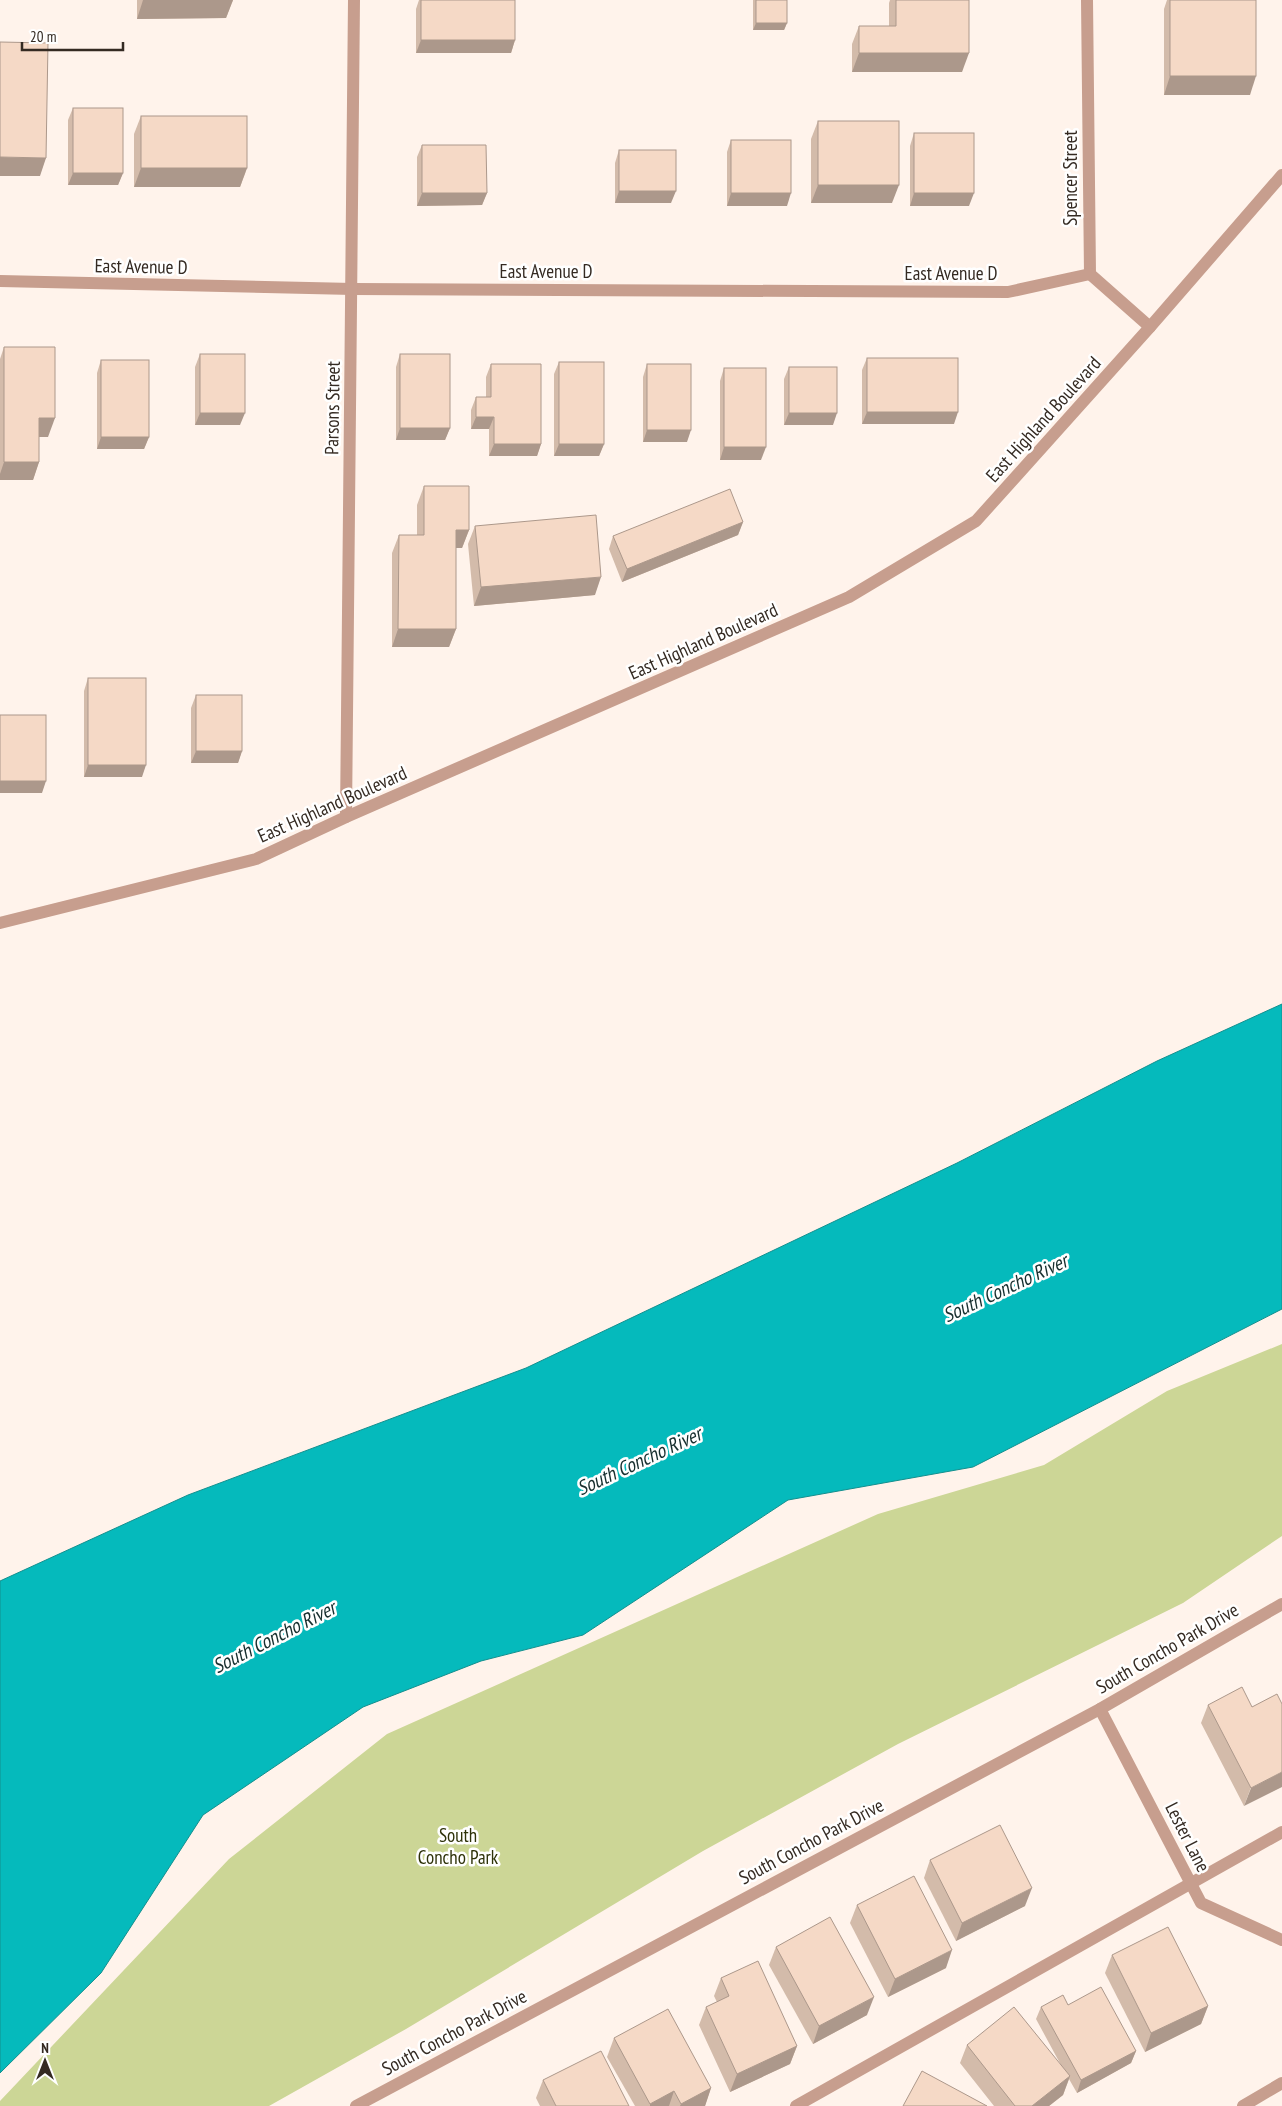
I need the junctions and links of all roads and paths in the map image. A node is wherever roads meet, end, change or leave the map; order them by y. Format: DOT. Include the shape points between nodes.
graph roads {
  1 [pos="354,0"];
  2 [pos="1087,0"];
  3 [pos="1282,175"];
  4 [pos="1090,274"];
  5 [pos="0,281"];
  6 [pos="352,289"];
  7 [pos="1150,327"];
  8 [pos="346,817"];
  9 [pos="0,924"];
  10 [pos="1282,1604"];
  11 [pos="1100,1708"];
  12 [pos="1282,1832"];
  13 [pos="1190,1883"];
  14 [pos="1282,1940"];
  15 [pos="1282,2084"];
  16 [pos="356,2106"];
  17 [pos="796,2106"];
  18 [pos="1243,2106"];
  1 -- 6 [label="street, Parsons Street"];
  2 -- 4 [label="street, Spencer Street"];
  3 -- 7 [label="street, East Highland Boulevard"];
  4 -- 6 [label="street, East Avenue D" via="1008,292"];
  4 -- 7 [label="street"];
  5 -- 6 [label="street, East Avenue D"];
  6 -- 8 [label="street, Parsons Street"];
  7 -- 8 [label="street, East Highland Boulevard" via="976,521 849,597"];
  8 -- 9 [label="street, East Highland Boulevard" via="256,859"];
  10 -- 11 [label="street, South Concho Park Drive"];
  11 -- 13 [label="street, Lester Lane"];
  11 -- 16 [label="street, South Concho Park Drive"];
  12 -- 13 [label="street"];
  13 -- 14 [label="street, Lester Lane" via="1201,1903"];
  13 -- 17 [label="street"];
  15 -- 18 [label="street"];
}
